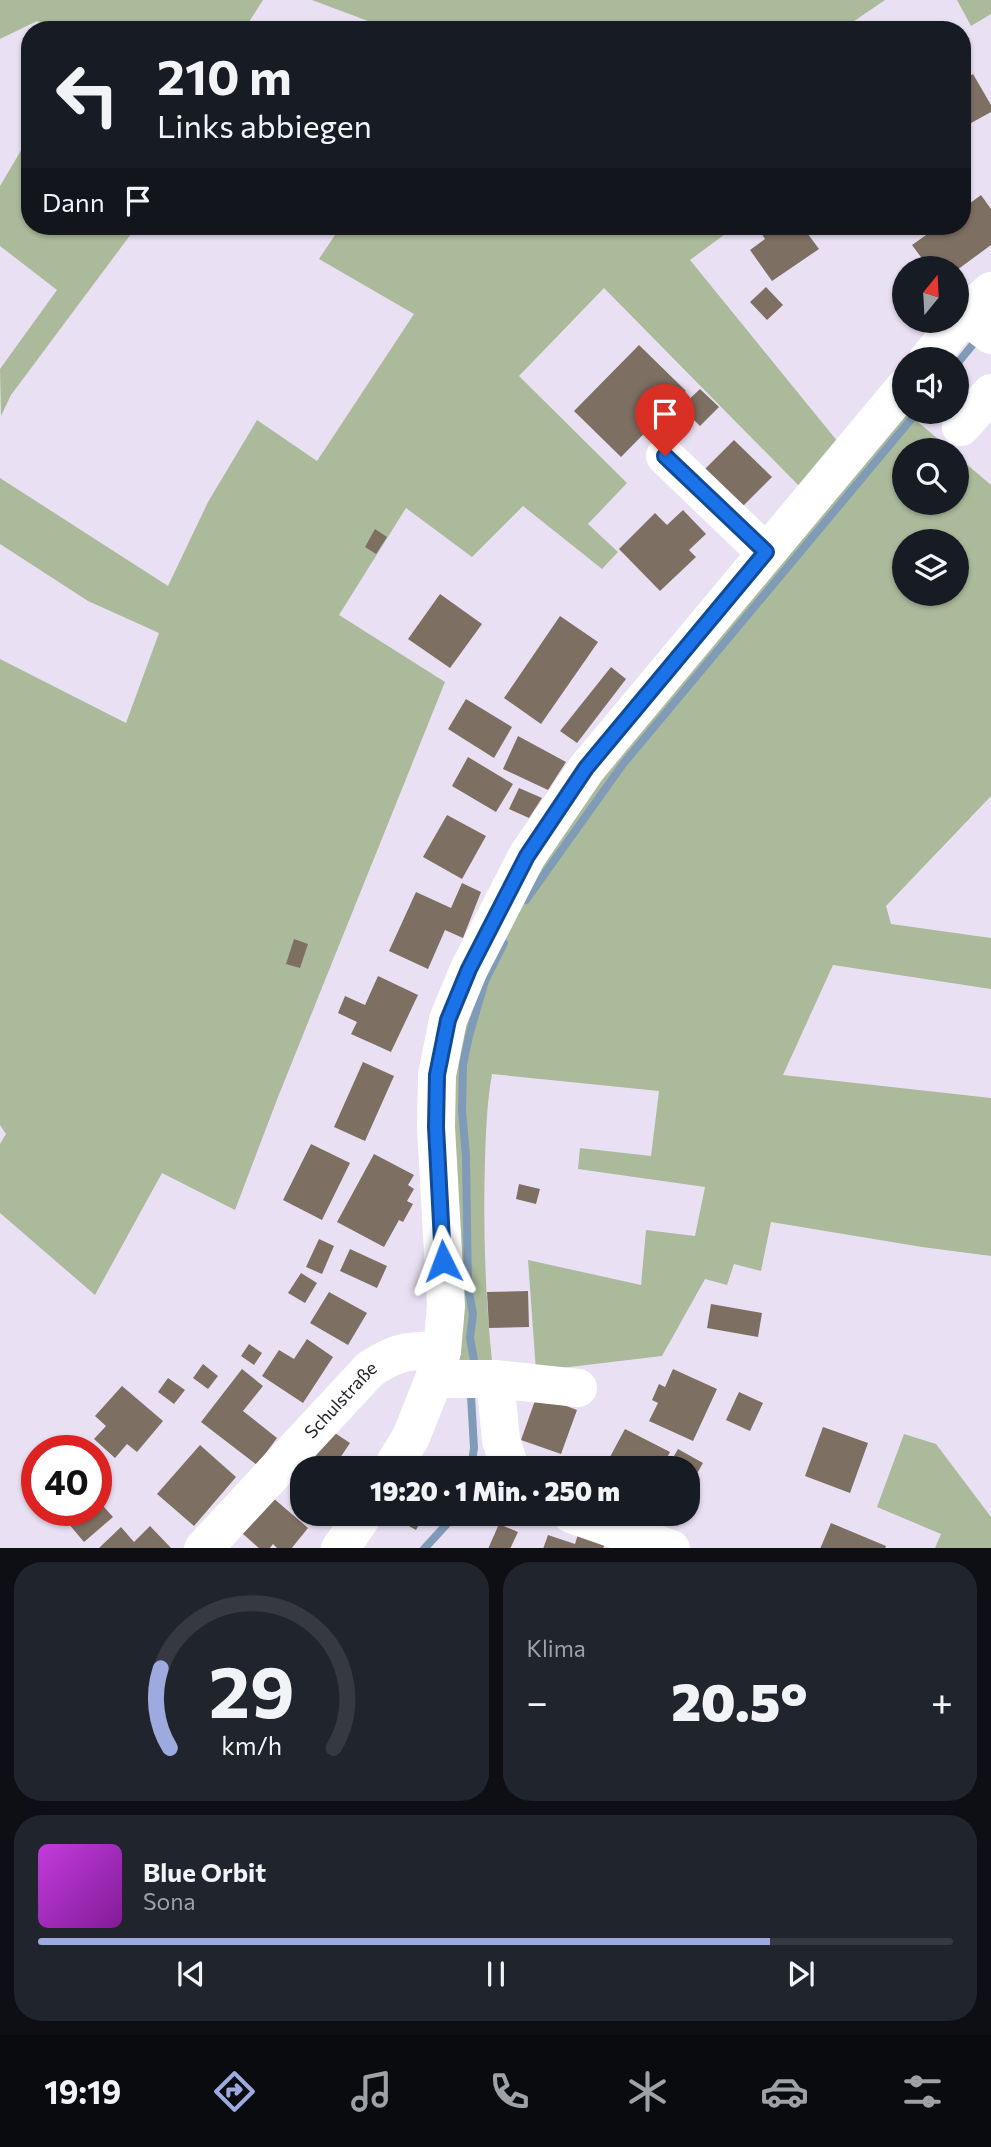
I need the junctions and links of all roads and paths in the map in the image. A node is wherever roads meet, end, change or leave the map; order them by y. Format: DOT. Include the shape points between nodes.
graph roads {
  1 [pos="980,316"];
  2 [pos="943,347"];
  3 [pos="991,393"];
  4 [pos="892,402"];
  5 [pos="961,427"];
  6 [pos="665,456"];
  7 [pos="766,552"];
  8 [pos="441,1370"];
  9 [pos="492,1379"];
  10 [pos="578,1388"];
  11 [pos="399,1456"];
  12 [pos="506,1456"];
  13 [pos="356,1526"];
  14 [pos="605,1526"];
  15 [pos="204,1548"];
  16 [pos="342,1548"];
  17 [pos="668,1548"];
  1 -- 2 [label="street"];
  3 -- 5 [label="street"];
  4 -- 7 [label="street"];
  6 -- 7 [label="street"];
  7 -- 8 [label="street" via="586,768 527,856 453,1007 437,1075 446,1306"];
  8 -- 9 [label="street, Schulstraße"];
  8 -- 11 [label="street"];
  8 -- 15 [label="street, Schulstraße" via="415,1350 391,1356 370,1369"];
  9 -- 10 [label="street, Schulstraße"];
  9 -- 12 [label="street"];
  13 -- 16 [label="street"];
  14 -- 17 [label="street"];
}
